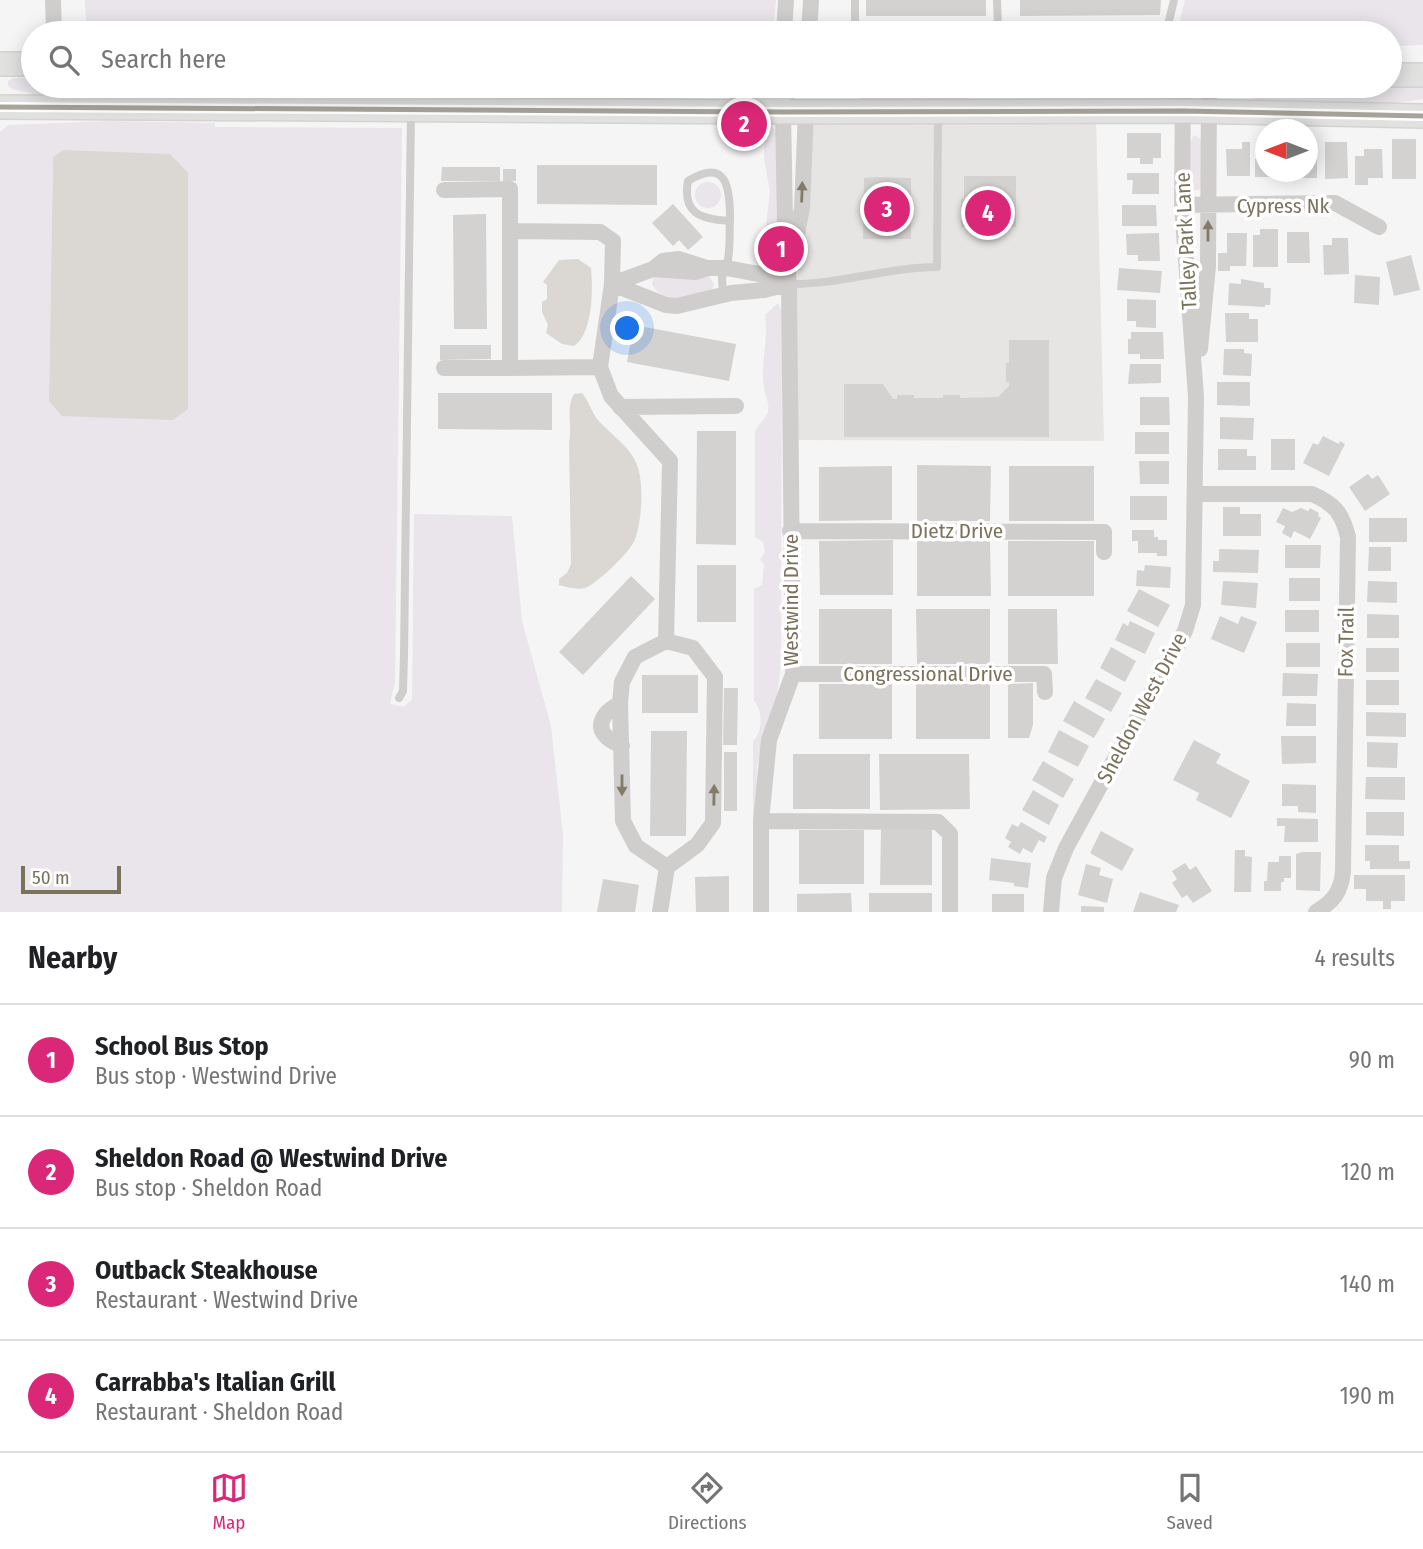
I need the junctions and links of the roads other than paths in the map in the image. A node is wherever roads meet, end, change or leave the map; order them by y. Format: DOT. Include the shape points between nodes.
graph roads {
  1 [pos="53,0"];
  2 [pos="786,0"];
  3 [pos="811,0"];
  4 [pos="855,0"];
  5 [pos="998,0"];
  6 [pos="1174,0"];
  7 [pos="54,21"];
  8 [pos="785,21"];
  9 [pos="810,21"];
  10 [pos="855,21"];
  11 [pos="998,21"];
  12 [pos="1169,21"];
  13 [pos="0,64"];
  14 [pos="21,64"];
  15 [pos="21,67"];
  16 [pos="0,74"];
  17 [pos="1402,75"];
  18 [pos="1423,75"];
  19 [pos="759,98"];
  20 [pos="792,98"];
  21 [pos="1183,98"];
  22 [pos="1209,98"];
  23 [pos="0,107"];
  24 [pos="411,109"];
  25 [pos="702,110"];
  26 [pos="938,111"];
  27 [pos="1183,111"];
  28 [pos="1208,111"];
  29 [pos="783,112"];
  30 [pos="806,112"];
  31 [pos="1423,116"];
  32 [pos="444,190"];
  33 [pos="1182,205"];
  34 [pos="1208,205"];
  35 [pos="729,221"];
  36 [pos="1379,227"];
  37 [pos="510,231"];
  38 [pos="727,268"];
  39 [pos="650,270"];
  40 [pos="612,284"];
  41 [pos="789,284"];
  42 [pos="724,295"];
  43 [pos="649,298"];
  44 [pos="600,367"];
  45 [pos="444,368"];
  46 [pos="510,368"];
  47 [pos="1196,397"];
  48 [pos="736,406"];
  49 [pos="620,407"];
  50 [pos="1195,494"];
  51 [pos="790,531"];
  52 [pos="1104,552"];
  53 [pos="666,641"];
  54 [pos="793,674"];
  55 [pos="1045,692"];
  56 [pos="399,698"];
  57 [pos="761,821"];
  58 [pos="667,867"];
  59 [pos="660,912"];
  60 [pos="761,912"];
  61 [pos="950,912"];
  62 [pos="1051,912"];
  63 [pos="1316,912"];
  1 -- 7 [label="street"];
  2 -- 8 [label="street"];
  3 -- 9 [label="street"];
  4 -- 10 [label="lane"];
  5 -- 11 [label="lane"];
  6 -- 12 [label="lane"];
  13 -- 14 [label="main road"];
  15 -- 16 [label="main road"];
  17 -- 18 [label="main road"];
  19 -- 25 [label="main road"];
  20 -- 29 [label="main road"];
  21 -- 27 [label="street, Talley Park Lane"];
  22 -- 28 [label="street, Talley Park Lane"];
  23 -- 24 [label="main road"];
  24 -- 25 [label="main road"];
  24 -- 56 [label="lane" via="404,655"];
  25 -- 29 [label="main road"];
  26 -- 27 [label="main road"];
  26 -- 30 [label="main road"];
  26 -- 41 [label="lane" via="937,267 909,267 814,285"];
  27 -- 28 [label="main road"];
  27 -- 33 [label="street, Talley Park Lane"];
  28 -- 31 [label="main road"];
  28 -- 34 [label="street, Talley Park Lane"];
  29 -- 30 [label="main road"];
  29 -- 41 [label="street, Westwind Drive"];
  41 -- 30 [label="street, Westwind Drive, one-way" via="802,208"];
  32 -- 37 [label="street" via="510,189"];
  33 -- 34 [label="street, Cypress Nk"];
  33 -- 47 [label="street, Talley Park Lane"];
  34 -- 36 [label="street, Cypress Nk" via="1335,203"];
  47 -- 34 [label="street, Talley Park Lane, one-way" via="1208,266"];
  35 -- 35 [label="lane" via="731,201 724,179 713,172 688,181 685,196 694,212"];
  35 -- 38 [label="lane"];
  37 -- 40 [label="street" via="600,232 613,241"];
  37 -- 46 [label="street"];
  38 -- 39 [label="street" via="708,268 679,259 663,261"];
  38 -- 41 [label="street"];
  38 -- 42 [label="lane" via="722,277"];
  39 -- 40 [label="street"];
  39 -- 43 [label="street"];
  40 -- 43 [label="street"];
  40 -- 44 [label="street"];
  41 -- 42 [label="street"];
  41 -- 51 [label="street, Westwind Drive"];
  42 -- 43 [label="street" via="677,306"];
  44 -- 46 [label="street"];
  44 -- 49 [label="street"];
  45 -- 46 [label="street"];
  47 -- 50 [label="street, Talley Park Lane"];
  48 -- 49 [label="street"];
  49 -- 53 [label="street" via="670,461"];
  50 -- 62 [label="street, Sheldon West Drive" via="1193,605 1185,631 1066,848 1055,878"];
  50 -- 63 [label="street, Fox Trail" via="1312,494 1329,501 1344,519 1348,537 1343,871 1334,901"];
  51 -- 52 [label="street, Dietz Drive" via="1104,532"];
  51 -- 54 [label="street, Westwind Drive"];
  53 -- 58 [label="street, one-way" via="635,657 622,682 620,703 623,821 636,846"];
  58 -- 53 [label="street, one-way" via="697,845 713,823 715,677 693,648"];
  54 -- 55 [label="street, Congressional Drive" via="1044,674"];
  54 -- 57 [label="street, Westwind Drive" via="769,740"];
  57 -- 60 [label="street, Westwind Drive"];
  57 -- 61 [label="street" via="938,822 950,834"];
  58 -- 59 [label="street"];
}
